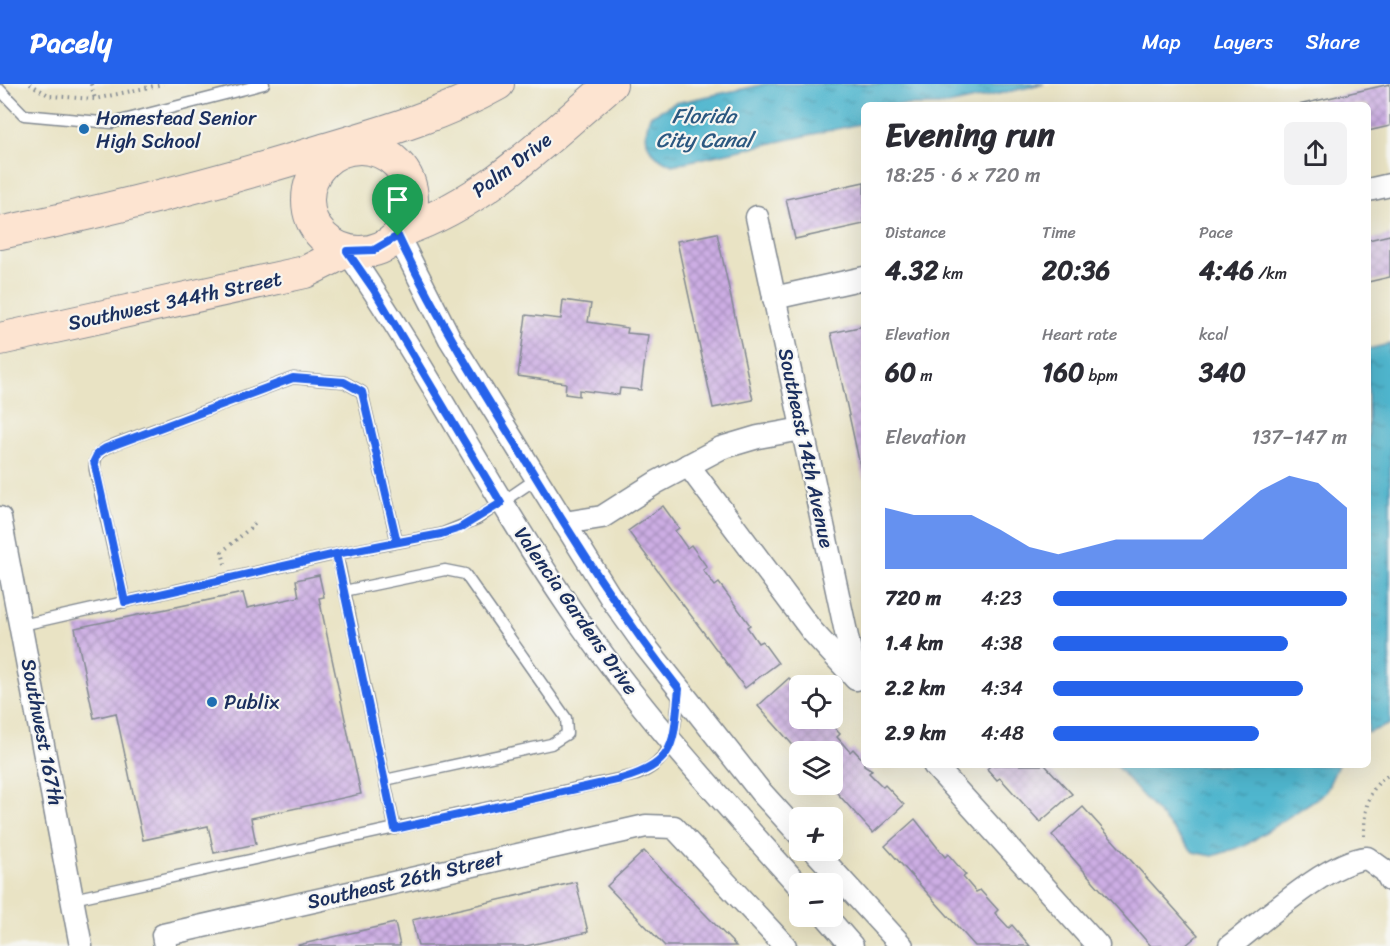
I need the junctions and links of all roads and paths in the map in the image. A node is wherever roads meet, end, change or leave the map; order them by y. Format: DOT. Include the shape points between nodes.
graph roads {
  1 [pos="30,84"];
  2 [pos="91,84"];
  3 [pos="163,84"];
  4 [pos="264,84"];
  5 [pos="498,84"];
  6 [pos="614,84"];
  7 [pos="0,90"];
  8 [pos="95,99"];
  9 [pos="341,148"];
  10 [pos="1390,185"];
  11 [pos="1371,189"];
  12 [pos="757,217"];
  13 [pos="0,233"];
  14 [pos="401,233"];
  15 [pos="347,251"];
  16 [pos="861,279"];
  17 [pos="774,298"];
  18 [pos="0,339"];
  19 [pos="802,429"];
  20 [pos="688,465"];
  21 [pos="536,479"];
  22 [pos="501,503"];
  23 [pos="0,518"];
  24 [pos="257,522"];
  25 [pos="564,523"];
  26 [pos="397,542"];
  27 [pos="336,554"];
  28 [pos="225,567"];
  29 [pos="345,591"];
  30 [pos="125,602"];
  31 [pos="22,625"];
  32 [pos="860,684"];
  33 [pos="679,689"];
  34 [pos="673,741"];
  35 [pos="937,768"];
  36 [pos="1390,774"];
  37 [pos="385,780"];
  38 [pos="789,823"];
  39 [pos="395,829"];
  40 [pos="1364,843"];
  41 [pos="824,861"];
  42 [pos="789,874"];
  43 [pos="1390,880"];
  44 [pos="72,899"];
  45 [pos="836,927"];
  46 [pos="164,941"];
  47 [pos="81,946"];
  48 [pos="785,946"];
  49 [pos="852,946"];
  50 [pos="902,946"];
  51 [pos="1098,946"];
  52 [pos="1230,946"];
  1 -- 8 [label="path" via="50,96"];
  2 -- 8 [label="path"];
  3 -- 8 [label="path"];
  4 -- 7 [label="lane" via="112,123 24,115"];
  5 -- 9 [label="main road" via="440,113"];
  6 -- 14 [label="main road, Palm Drive" via="535,150 449,212"];
  9 -- 13 [label="main road" via="196,188"];
  9 -- 14 [label="main road" via="368,149 387,156 402,168 412,192 412,205"];
  9 -- 15 [label="main road" via="321,166 309,190 308,203 310,216 324,238"];
  10 -- 11 [label="street"];
  12 -- 17 [label="street, Southeast 14th Avenue"];
  14 -- 15 [label="main road" via="374,250"];
  14 -- 21 [label="street, Valencia Gardens Drive" via="450,339"];
  15 -- 18 [label="main road, Southwest 344th Street" via="305,272"];
  15 -- 22 [label="street, Valencia Gardens Drive"];
  16 -- 17 [label="street"];
  17 -- 19 [label="street, Southeast 14th Avenue"];
  19 -- 20 [label="street" via="721,448"];
  19 -- 32 [label="street, Southeast 14th Avenue"];
  20 -- 25 [label="street" via="615,510 592,519"];
  20 -- 32 [label="street, Southeast 14th Avenue" via="812,631"];
  21 -- 22 [label="lane"];
  21 -- 25 [label="street, Valencia Gardens Drive"];
  22 -- 26 [label="lane" via="460,528"];
  22 -- 34 [label="street, Valencia Gardens Drive" via="572,612"];
  23 -- 31 [label="street, Southwest 167th"];
  24 -- 28 [label="path" via="222,552"];
  25 -- 33 [label="street, Valencia Gardens Drive" via="628,623"];
  26 -- 27 [label="lane"];
  26 -- 30 [label="lane" via="362,392 344,382 293,378 98,453 95,470"];
  27 -- 29 [label="lane"];
  27 -- 30 [label="lane"];
  29 -- 37 [label="lane"];
  29 -- 37 [label="lane" via="445,570 465,574 566,718 567,734 551,744"];
  30 -- 31 [label="lane"];
  31 -- 44 [label="street, Southwest 167th"];
  33 -- 34 [label="lane"];
  33 -- 38 [label="street, Valencia Gardens Drive"];
  34 -- 39 [label="lane" via="656,767 636,775"];
  34 -- 42 [label="street, Valencia Gardens Drive"];
  35 -- 51 [label="street"];
  36 -- 40 [label="path" via="1377,782 1368,800"];
  37 -- 39 [label="lane"];
  39 -- 44 [label="lane"];
  41 -- 50 [label="street"];
  43 -- 52 [label="street" via="1367,858 1354,859 1333,869"];
  44 -- 47 [label="street, Southwest 167th"];
  45 -- 49 [label="street"];
  46 -- 48 [label="street, Southeast 26th Street" via="646,826 674,827"];
}
